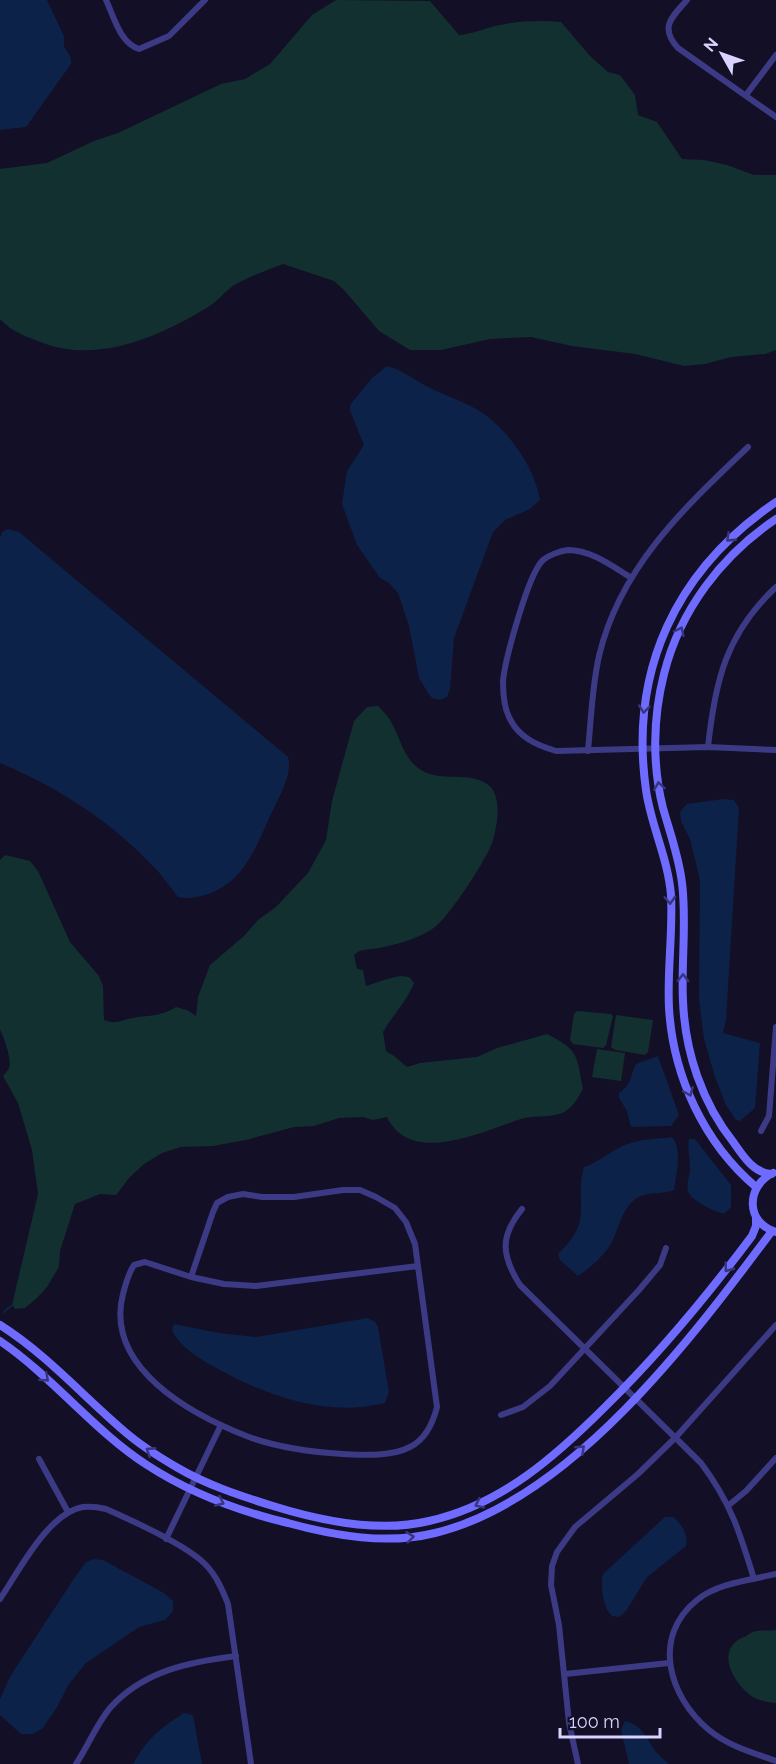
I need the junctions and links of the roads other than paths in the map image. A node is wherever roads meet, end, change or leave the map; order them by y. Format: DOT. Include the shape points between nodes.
graph roads {
  1 [pos="106,0"];
  2 [pos="205,0"];
  3 [pos="687,0"];
  4 [pos="776,56"];
  5 [pos="746,95"];
  6 [pos="776,117"];
  7 [pos="748,447"];
  8 [pos="776,502"];
  9 [pos="776,519"];
  10 [pos="630,577"];
  11 [pos="776,587"];
  12 [pos="708,747"];
  13 [pos="642,749"];
  14 [pos="655,749"];
  15 [pos="776,750"];
  16 [pos="588,751"];
  17 [pos="669,1008"];
  18 [pos="683,1009"];
  19 [pos="776,1027"];
  20 [pos="761,1131"];
  21 [pos="773,1173"];
  22 [pos="756,1186"];
  23 [pos="522,1209"];
  24 [pos="756,1218"];
  25 [pos="774,1231"];
  26 [pos="666,1248"];
  27 [pos="418,1266"];
  28 [pos="191,1276"];
  29 [pos="0,1325"];
  30 [pos="776,1325"];
  31 [pos="0,1341"];
  32 [pos="585,1349"];
  33 [pos="625,1388"];
  34 [pos="635,1398"];
  35 [pos="501,1415"];
  36 [pos="220,1425"];
  37 [pos="676,1437"];
  38 [pos="776,1458"];
  39 [pos="39,1459"];
  40 [pos="195,1477"];
  41 [pos="190,1488"];
  42 [pos="729,1505"];
  43 [pos="68,1512"];
  44 [pos="315,1517"];
  45 [pos="445,1517"];
  46 [pos="449,1529"];
  47 [pos="314,1530"];
  48 [pos="166,1539"];
  49 [pos="776,1574"];
  50 [pos="754,1579"];
  51 [pos="0,1599"];
  52 [pos="236,1656"];
  53 [pos="669,1663"];
  54 [pos="565,1674"];
  55 [pos="776,1761"];
  56 [pos="76,1764"];
  57 [pos="251,1764"];
  58 [pos="578,1764"];
  1 -- 2 [label="street" via="125,40 139,49 169,36"];
  3 -- 5 [label="street" via="671,18 670,39"];
  4 -- 5 [label="street"];
  5 -- 6 [label="street"];
  7 -- 10 [label="street" via="688,505"];
  8 -- 13 [label="street, one-way" via="743,526 702,568 671,617 651,669"];
  14 -- 9 [label="street, one-way" via="656,714 664,672 683,624 711,578"];
  10 -- 16 [label="street" via="599,654"];
  10 -- 16 [label="street" via="596,557 567,550 552,554 534,572 520,610 503,681 509,718 520,734 537,745 556,751"];
  11 -- 12 [label="street" via="739,630 721,669 712,703"];
  12 -- 14 [label="street"];
  12 -- 15 [label="street"];
  13 -- 14 [label="street"];
  13 -- 16 [label="street"];
  13 -- 17 [label="street, one-way" via="646,794 663,849 671,896"];
  18 -- 14 [label="street, one-way" via="684,896 678,856 659,790"];
  17 -- 18 [label="street"];
  17 -- 22 [label="street, one-way" via="677,1060 700,1117 725,1155"];
  18 -- 21 [label="street" via="691,1057 711,1109 757,1170"];
  19 -- 20 [label="street" via="769,1116"];
  21 -- 22 [label="street"];
  22 -- 24 [label="street" via="752,1200"];
  23 -- 32 [label="street" via="506,1234 505,1250 511,1271 520,1285"];
  24 -- 25 [label="street"];
  24 -- 33 [label="street, one-way" via="754,1232 723,1274"];
  25 -- 34 [label="street" via="692,1335"];
  26 -- 32 [label="street" via="660,1265"];
  27 -- 28 [label="street" via="256,1286"];
  27 -- 28 [label="street" via="406,1222 395,1208 360,1190 294,1197 243,1194 217,1203"];
  27 -- 36 [label="street" via="437,1407 433,1423 412,1446 399,1452 358,1455 315,1452 278,1446"];
  28 -- 36 [label="street" via="145,1262 134,1265 119,1309 120,1329 144,1373 175,1400"];
  40 -- 29 [label="street, one-way" via="125,1433"];
  30 -- 37 [label="street"];
  31 -- 41 [label="street, one-way" via="145,1464"];
  32 -- 33 [label="street"];
  32 -- 35 [label="street" via="523,1407"];
  33 -- 34 [label="street"];
  33 -- 45 [label="street, one-way" via="532,1472 481,1504"];
  34 -- 37 [label="street"];
  46 -- 34 [label="street, one-way" via="500,1507 550,1475"];
  36 -- 40 [label="street"];
  37 -- 42 [label="street" via="719,1486"];
  37 -- 54 [label="street" via="575,1527 557,1552 551,1585"];
  38 -- 42 [label="street"];
  39 -- 43 [label="street"];
  40 -- 41 [label="street"];
  40 -- 44 [label="street" via="240,1496"];
  41 -- 47 [label="street, one-way" via="239,1510"];
  41 -- 48 [label="street"];
  42 -- 50 [label="street"];
  43 -- 48 [label="street" via="92,1506 106,1509"];
  43 -- 51 [label="street" via="42,1537"];
  44 -- 45 [label="street" via="385,1526"];
  44 -- 47 [label="street"];
  45 -- 46 [label="street"];
  47 -- 46 [label="street, one-way" via="384,1539"];
  48 -- 52 [label="street" via="192,1552 220,1583 228,1604"];
  49 -- 50 [label="street"];
  50 -- 53 [label="street" via="719,1588 698,1599 671,1638"];
  52 -- 56 [label="street" via="157,1673 135,1686 110,1708"];
  52 -- 57 [label="street"];
  53 -- 54 [label="street"];
  53 -- 55 [label="street" via="676,1689 692,1714 710,1731 739,1748"];
  54 -- 58 [label="street" via="569,1723"];
}
